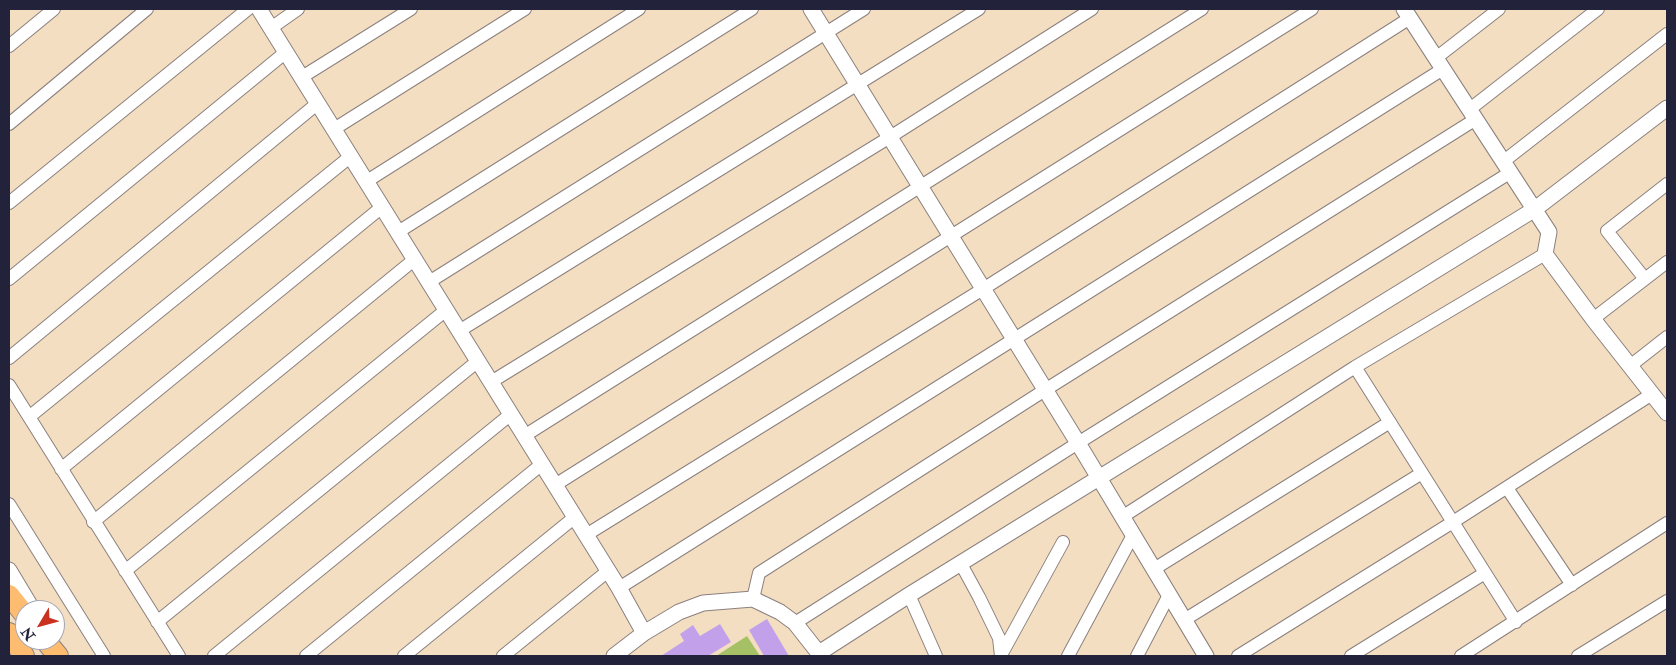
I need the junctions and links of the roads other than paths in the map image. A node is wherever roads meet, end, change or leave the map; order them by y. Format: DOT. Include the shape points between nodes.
graph roads {
  1 [pos="54,9"];
  2 [pos="147,9"];
  3 [pos="248,9"];
  4 [pos="259,9"];
  5 [pos="298,9"];
  6 [pos="411,9"];
  7 [pos="525,9"];
  8 [pos="639,9"];
  9 [pos="752,9"];
  10 [pos="811,9"];
  11 [pos="864,9"];
  12 [pos="978,9"];
  13 [pos="1092,9"];
  14 [pos="1202,9"];
  15 [pos="1312,9"];
  16 [pos="1500,9"];
  17 [pos="1598,9"];
  18 [pos="1406,11"];
  19 [pos="271,28"];
  20 [pos="826,33"];
  21 [pos="1667,34"];
  22 [pos="9,46"];
  23 [pos="286,52"];
  24 [pos="1440,63"];
  25 [pos="302,77"];
  26 [pos="858,84"];
  27 [pos="318,103"];
  28 [pos="1667,108"];
  29 [pos="1473,114"];
  30 [pos="9,124"];
  31 [pos="334,129"];
  32 [pos="890,137"];
  33 [pos="351,156"];
  34 [pos="1507,167"];
  35 [pos="367,181"];
  36 [pos="1667,184"];
  37 [pos="920,186"];
  38 [pos="9,203"];
  39 [pos="382,207"];
  40 [pos="1535,209"];
  41 [pos="398,232"];
  42 [pos="951,236"];
  43 [pos="1545,254"];
  44 [pos="415,259"];
  45 [pos="1667,262"];
  46 [pos="1645,279"];
  47 [pos="9,280"];
  48 [pos="429,282"];
  49 [pos="983,289"];
  50 [pos="446,310"];
  51 [pos="1593,319"];
  52 [pos="459,331"];
  53 [pos="1667,337"];
  54 [pos="1014,339"];
  55 [pos="9,358"];
  56 [pos="478,361"];
  57 [pos="1630,366"];
  58 [pos="1355,367"];
  59 [pos="491,382"];
  60 [pos="9,386"];
  61 [pos="1045,390"];
  62 [pos="1652,394"];
  63 [pos="1667,413"];
  64 [pos="511,414"];
  65 [pos="28,417"];
  66 [pos="1390,422"];
  67 [pos="524,436"];
  68 [pos="1078,443"];
  69 [pos="542,464"];
  70 [pos="61,469"];
  71 [pos="1422,473"];
  72 [pos="1099,478"];
  73 [pos="555,485"];
  74 [pos="1507,488"];
  75 [pos="9,504"];
  76 [pos="575,517"];
  77 [pos="1122,517"];
  78 [pos="93,522"];
  79 [pos="1453,522"];
  80 [pos="1667,523"];
  81 [pos="1133,534"];
  82 [pos="586,535"];
  83 [pos="1063,542"];
  84 [pos="961,564"];
  85 [pos="1154,569"];
  86 [pos="9,570"];
  87 [pos="608,571"];
  88 [pos="125,572"];
  89 [pos="1485,573"];
  90 [pos="1572,585"];
  91 [pos="619,588"];
  92 [pos="909,595"];
  93 [pos="1169,595"];
  94 [pos="753,599"];
  95 [pos="27,600"];
  96 [pos="1667,601"];
  97 [pos="1184,620"];
  98 [pos="157,622"];
  99 [pos="1516,622"];
  100 [pos="795,623"];
  101 [pos="9,633"];
  102 [pos="644,633"];
  103 [pos="820,655"];
  104 [pos="24,656"];
  105 [pos="104,656"];
  106 [pos="178,656"];
  107 [pos="214,656"];
  108 [pos="306,656"];
  109 [pos="404,656"];
  110 [pos="503,656"];
  111 [pos="614,656"];
  112 [pos="936,656"];
  113 [pos="1001,656"];
  114 [pos="1068,656"];
  115 [pos="1137,656"];
  116 [pos="1206,656"];
  117 [pos="1238,656"];
  118 [pos="1351,656"];
  119 [pos="1461,656"];
  120 [pos="1578,656"];
  1 -- 22 [label="street"];
  2 -- 30 [label="street"];
  3 -- 38 [label="street"];
  4 -- 19 [label="street"];
  5 -- 19 [label="street"];
  6 -- 25 [label="street"];
  7 -- 31 [label="street"];
  8 -- 35 [label="street"];
  9 -- 41 [label="street"];
  10 -- 20 [label="street"];
  11 -- 20 [label="street"];
  12 -- 26 [label="street"];
  13 -- 32 [label="street"];
  14 -- 37 [label="street"];
  15 -- 42 [label="street"];
  16 -- 24 [label="street"];
  17 -- 29 [label="street"];
  18 -- 24 [label="street"];
  18 -- 49 [label="street"];
  19 -- 23 [label="street"];
  20 -- 26 [label="street"];
  20 -- 48 [label="street"];
  21 -- 34 [label="street"];
  23 -- 25 [label="street"];
  23 -- 47 [label="street"];
  24 -- 29 [label="street"];
  24 -- 54 [label="street"];
  25 -- 27 [label="street"];
  26 -- 32 [label="street"];
  26 -- 52 [label="street"];
  27 -- 31 [label="street"];
  27 -- 55 [label="street"];
  28 -- 40 [label="street"];
  29 -- 34 [label="street"];
  29 -- 61 [label="street"];
  31 -- 33 [label="street"];
  32 -- 37 [label="street"];
  32 -- 59 [label="street"];
  33 -- 35 [label="street"];
  33 -- 65 [label="street"];
  34 -- 40 [label="street"];
  34 -- 68 [label="street"];
  35 -- 39 [label="street"];
  36 -- 46 [label="street" via="1607,231"];
  37 -- 42 [label="street"];
  37 -- 67 [label="street"];
  39 -- 41 [label="street"];
  39 -- 70 [label="street"];
  40 -- 43 [label="street" via="1548,232"];
  40 -- 72 [label="street"];
  41 -- 44 [label="street"];
  42 -- 49 [label="street"];
  42 -- 73 [label="street"];
  43 -- 51 [label="street"];
  43 -- 58 [label="street"];
  44 -- 48 [label="street"];
  44 -- 78 [label="street"];
  45 -- 46 [label="street"];
  46 -- 51 [label="street"];
  48 -- 50 [label="street"];
  49 -- 54 [label="street"];
  49 -- 82 [label="street"];
  50 -- 52 [label="street"];
  50 -- 88 [label="street"];
  51 -- 57 [label="street"];
  52 -- 56 [label="street"];
  53 -- 57 [label="street"];
  54 -- 61 [label="street"];
  54 -- 91 [label="street"];
  56 -- 59 [label="street"];
  56 -- 98 [label="street"];
  57 -- 62 [label="street"];
  58 -- 66 [label="street"];
  58 -- 77 [label="street"];
  59 -- 64 [label="street"];
  60 -- 65 [label="street"];
  61 -- 68 [label="street"];
  61 -- 94 [label="street" via="759,573"];
  62 -- 63 [label="street"];
  62 -- 74 [label="street"];
  64 -- 67 [label="street"];
  64 -- 107 [label="street"];
  65 -- 70 [label="street"];
  66 -- 71 [label="street"];
  66 -- 85 [label="street"];
  67 -- 69 [label="street"];
  68 -- 72 [label="street"];
  68 -- 100 [label="street"];
  69 -- 73 [label="street"];
  69 -- 108 [label="street"];
  70 -- 78 [label="street"];
  71 -- 79 [label="street"];
  71 -- 97 [label="street"];
  72 -- 77 [label="street"];
  72 -- 84 [label="street"];
  73 -- 76 [label="street"];
  74 -- 79 [label="street"];
  74 -- 90 [label="street"];
  75 -- 105 [label="street"];
  76 -- 82 [label="street"];
  76 -- 109 [label="street"];
  77 -- 81 [label="street"];
  78 -- 88 [label="street"];
  79 -- 89 [label="street"];
  79 -- 117 [label="street"];
  80 -- 90 [label="street"];
  81 -- 85 [label="street"];
  81 -- 114 [label="street"];
  82 -- 87 [label="street"];
  83 -- 113 [label="street"];
  84 -- 92 [label="street"];
  84 -- 113 [label="street" via="999,638"];
  85 -- 93 [label="street"];
  86 -- 95 [label="street"];
  87 -- 91 [label="street"];
  87 -- 110 [label="street"];
  88 -- 98 [label="street"];
  89 -- 99 [label="street"];
  89 -- 118 [label="street"];
  90 -- 99 [label="street"];
  91 -- 102 [label="street"];
  92 -- 103 [label="street"];
  92 -- 112 [label="street"];
  93 -- 97 [label="street"];
  93 -- 115 [label="street"];
  94 -- 100 [label="street"];
  94 -- 102 [label="street" via="703,603 679,612"];
  96 -- 120 [label="street"];
  97 -- 116 [label="street"];
  98 -- 106 [label="street"];
  99 -- 119 [label="street"];
  100 -- 103 [label="street"];
  101 -- 104 [label="highway"];
  102 -- 111 [label="street"];
}
